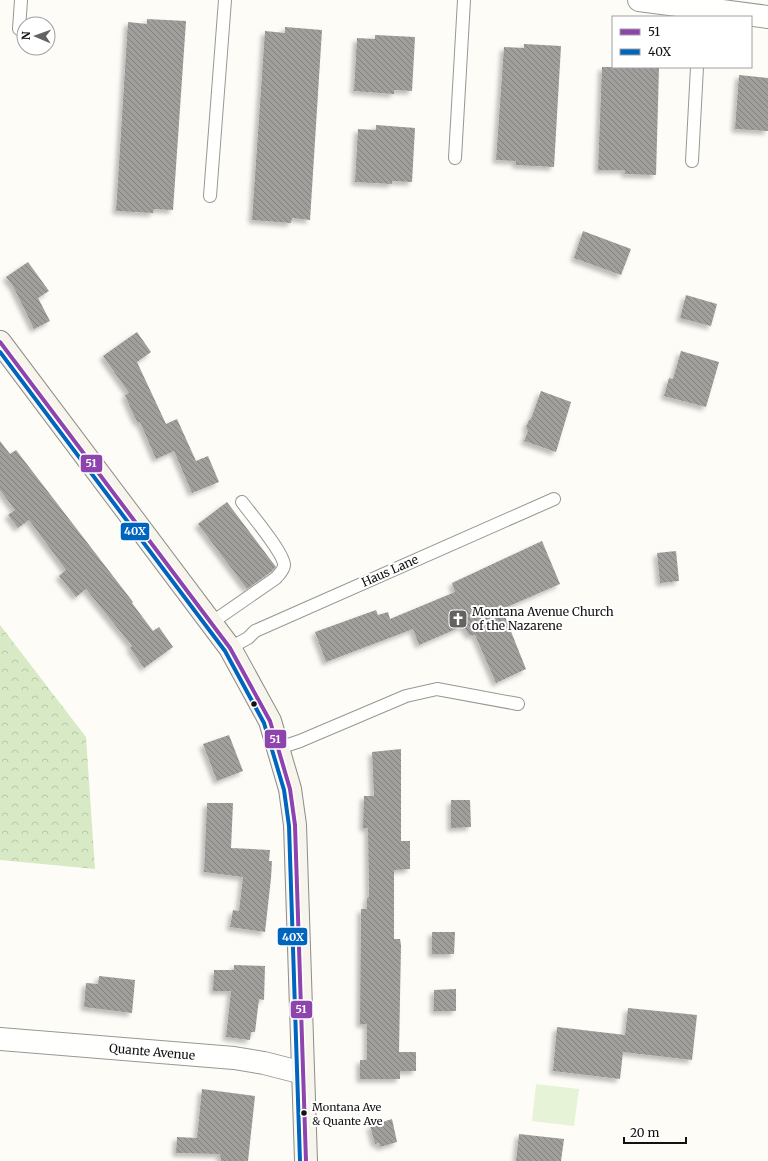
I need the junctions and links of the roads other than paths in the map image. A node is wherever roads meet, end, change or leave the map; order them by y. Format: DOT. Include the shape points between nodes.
graph roads {
  1 [pos="21,0"];
  2 [pos="225,0"];
  3 [pos="464,0"];
  4 [pos="639,0"];
  5 [pos="700,12"];
  6 [pos="20,16"];
  7 [pos="768,17"];
  8 [pos="697,68"];
  9 [pos="454,158"];
  10 [pos="692,161"];
  11 [pos="210,196"];
  12 [pos="0,342"];
  13 [pos="554,499"];
  14 [pos="242,502"];
  15 [pos="211,623"];
  16 [pos="230,648"];
  17 [pos="518,704"];
  18 [pos="279,748"];
  19 [pos="0,1039"];
  20 [pos="303,1073"];
  21 [pos="306,1161"];
  1 -- 6 [label="lane"];
  2 -- 11 [label="lane"];
  3 -- 9 [label="lane"];
  4 -- 5 [label="street"];
  5 -- 7 [label="street"];
  8 -- 10 [label="lane"];
  12 -- 15 [label="street"];
  13 -- 16 [label="lane, Haus Lane" via="255,631"];
  14 -- 15 [label="lane" via="280,554 284,564 276,578"];
  15 -- 16 [label="street"];
  16 -- 18 [label="street" via="270,721"];
  17 -- 18 [label="lane" via="437,689 406,696"];
  18 -- 20 [label="street" via="290,789 295,825"];
  19 -- 20 [label="street, Quante Avenue" via="234,1058"];
  20 -- 21 [label="street"];
}
